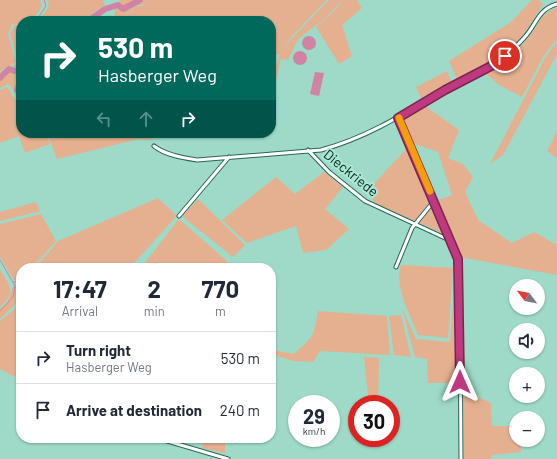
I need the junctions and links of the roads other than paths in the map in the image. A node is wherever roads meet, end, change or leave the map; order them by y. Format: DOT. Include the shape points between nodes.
graph roads {
  1 [pos="557,4"];
  2 [pos="398,118"];
  3 [pos="154,146"];
  4 [pos="308,150"];
  5 [pos="229,157"];
  6 [pos="434,201"];
  7 [pos="179,216"];
  8 [pos="414,224"];
  9 [pos="449,238"];
  10 [pos="396,267"];
  11 [pos="174,443"];
  12 [pos="228,459"];
  13 [pos="461,459"];
  1 -- 2 [label="street" via="547,7 526,36 495,64"];
  2 -- 4 [label="street" via="337,146"];
  2 -- 6 [label="street"];
  3 -- 5 [label="street" via="197,160"];
  4 -- 5 [label="street"];
  4 -- 8 [label="street, Dieckriede" via="329,172 365,201"];
  5 -- 7 [label="street"];
  6 -- 8 [label="street"];
  6 -- 9 [label="street"];
  8 -- 9 [label="street, Dieckriede"];
  8 -- 10 [label="street"];
  9 -- 13 [label="street" via="458,259"];
  11 -- 12 [label="street"];
}
